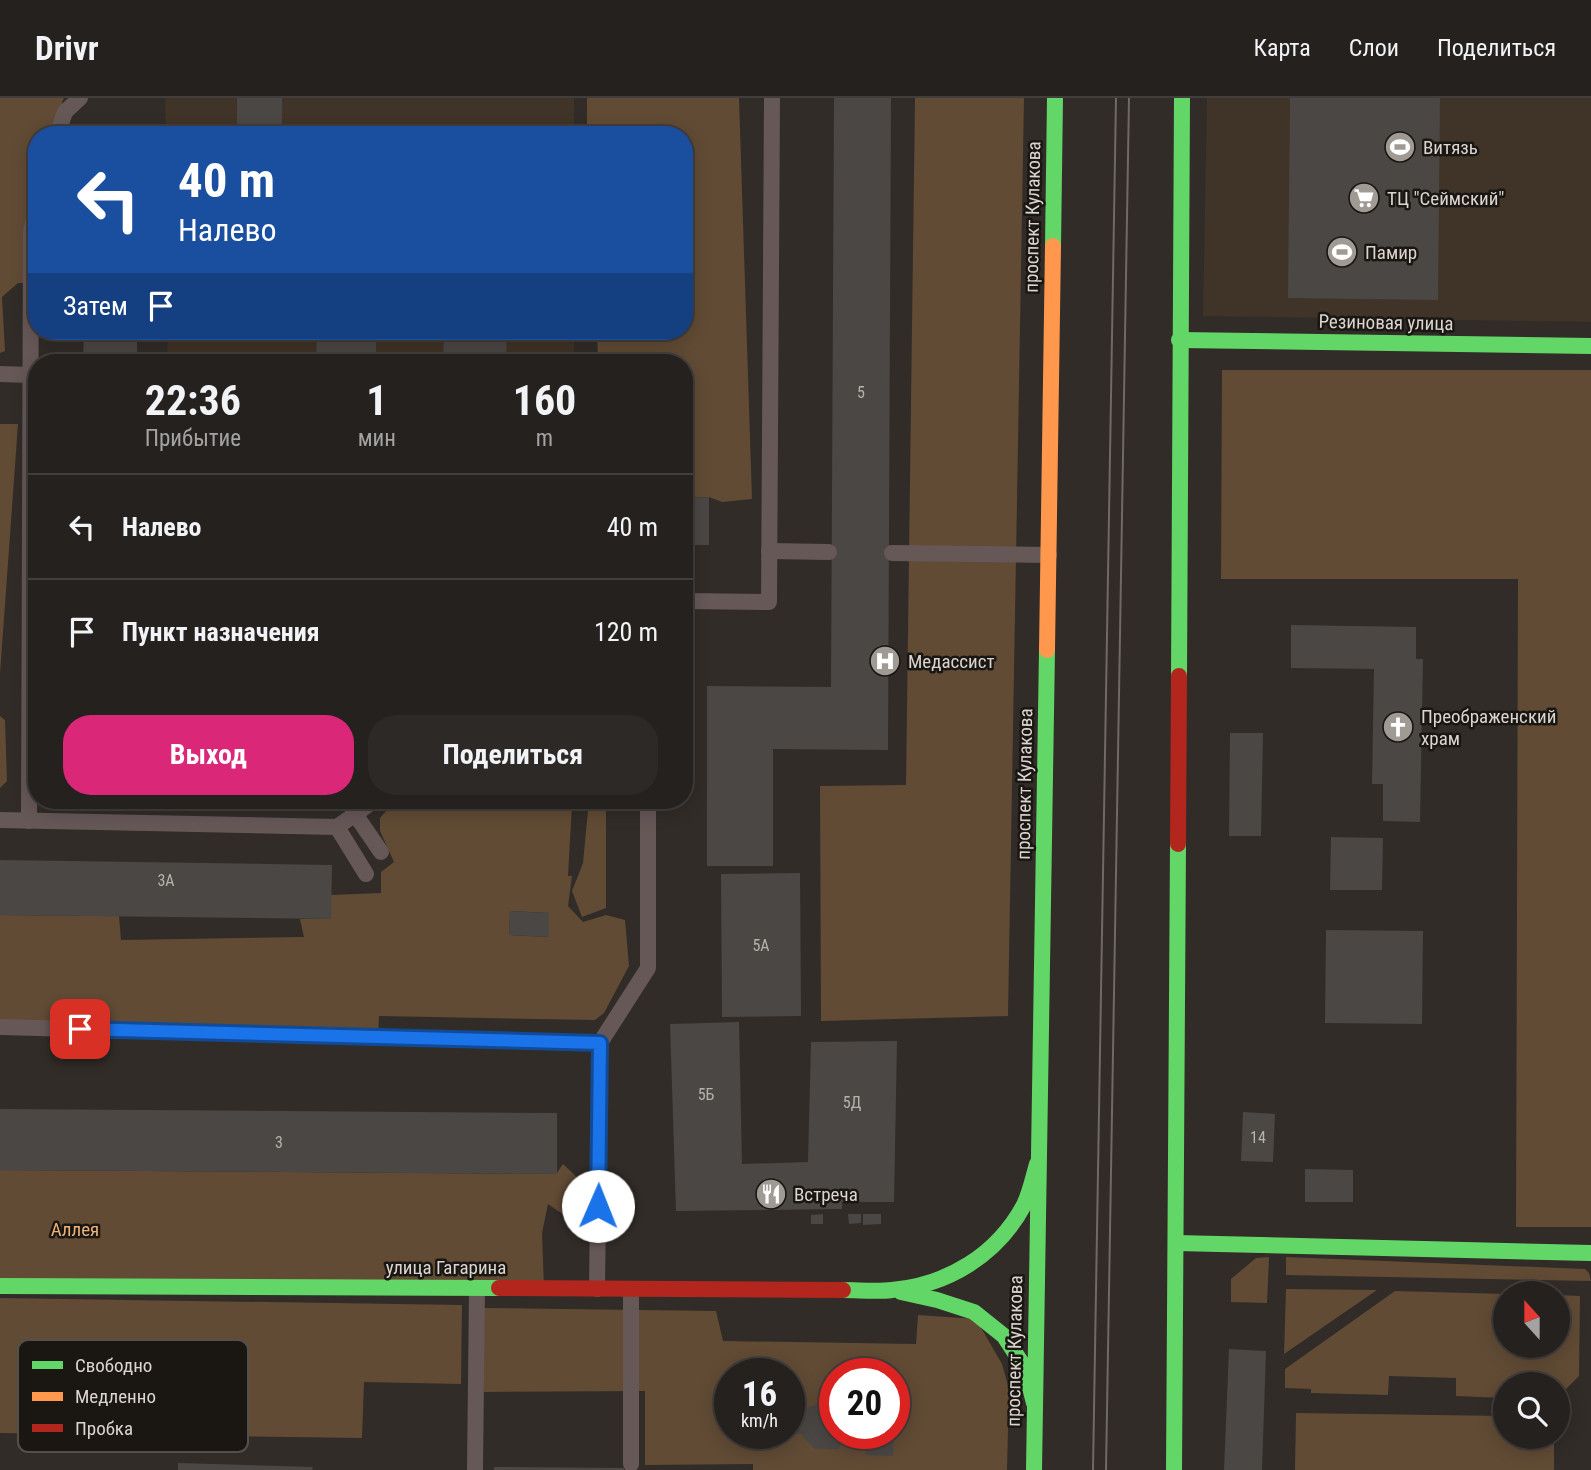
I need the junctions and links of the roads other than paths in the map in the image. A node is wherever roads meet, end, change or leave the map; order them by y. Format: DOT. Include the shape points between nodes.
graph roads {
  1 [pos="80,98"];
  2 [pos="772,98"];
  3 [pos="1055,98"];
  4 [pos="1182,98"];
  5 [pos="60,126"];
  6 [pos="1179,340"];
  7 [pos="1591,346"];
  8 [pos="0,374"];
  9 [pos="28,375"];
  10 [pos="769,551"];
  11 [pos="829,552"];
  12 [pos="892,553"];
  13 [pos="1049,555"];
  14 [pos="693,601"];
  15 [pos="29,809"];
  16 [pos="362,809"];
  17 [pos="648,809"];
  18 [pos="355,814"];
  19 [pos="0,820"];
  20 [pos="29,821"];
  21 [pos="337,827"];
  22 [pos="381,852"];
  23 [pos="366,874"];
  24 [pos="0,1027"];
  25 [pos="600,1043"];
  26 [pos="1038,1163"];
  27 [pos="1176,1243"];
  28 [pos="1591,1253"];
  29 [pos="0,1286"];
  30 [pos="477,1288"];
  31 [pos="597,1289"];
  32 [pos="631,1289"];
  33 [pos="892,1290"];
  34 [pos="1035,1404"];
  35 [pos="631,1464"];
  36 [pos="475,1470"];
  37 [pos="1034,1470"];
  38 [pos="1174,1470"];
  1 -- 5 [label="lane" via="65,112"];
  2 -- 10 [label="lane"];
  3 -- 13 [label="main road, проспект Кулакова"];
  4 -- 6 [label="main road"];
  6 -- 7 [label="main road, Резиновая улица"];
  6 -- 27 [label="main road"];
  8 -- 9 [label="lane"];
  10 -- 11 [label="lane"];
  10 -- 14 [label="lane" via="769,603"];
  12 -- 13 [label="lane"];
  13 -- 26 [label="main road, проспект Кулакова"];
  15 -- 20 [label="lane"];
  16 -- 18 [label="lane"];
  17 -- 25 [label="lane" via="648,968"];
  18 -- 21 [label="lane"];
  18 -- 22 [label="lane"];
  19 -- 20 [label="lane"];
  20 -- 21 [label="lane"];
  21 -- 23 [label="lane"];
  24 -- 25 [label="lane"];
  25 -- 31 [label="lane"];
  26 -- 33 [label="main road" via="1025,1204 1003,1239 968,1268 933,1282"];
  26 -- 34 [label="main road, проспект Кулакова"];
  27 -- 28 [label="main road"];
  27 -- 38 [label="main road"];
  29 -- 30 [label="main road, улица Гагарина"];
  30 -- 31 [label="main road, улица Гагарина"];
  30 -- 36 [label="lane"];
  31 -- 32 [label="main road, улица Гагарина"];
  32 -- 33 [label="main road, улица Гагарина"];
  32 -- 35 [label="lane"];
  33 -- 34 [label="main road" via="974,1312 1004,1336 1025,1368"];
  34 -- 37 [label="main road, проспект Кулакова"];
}
